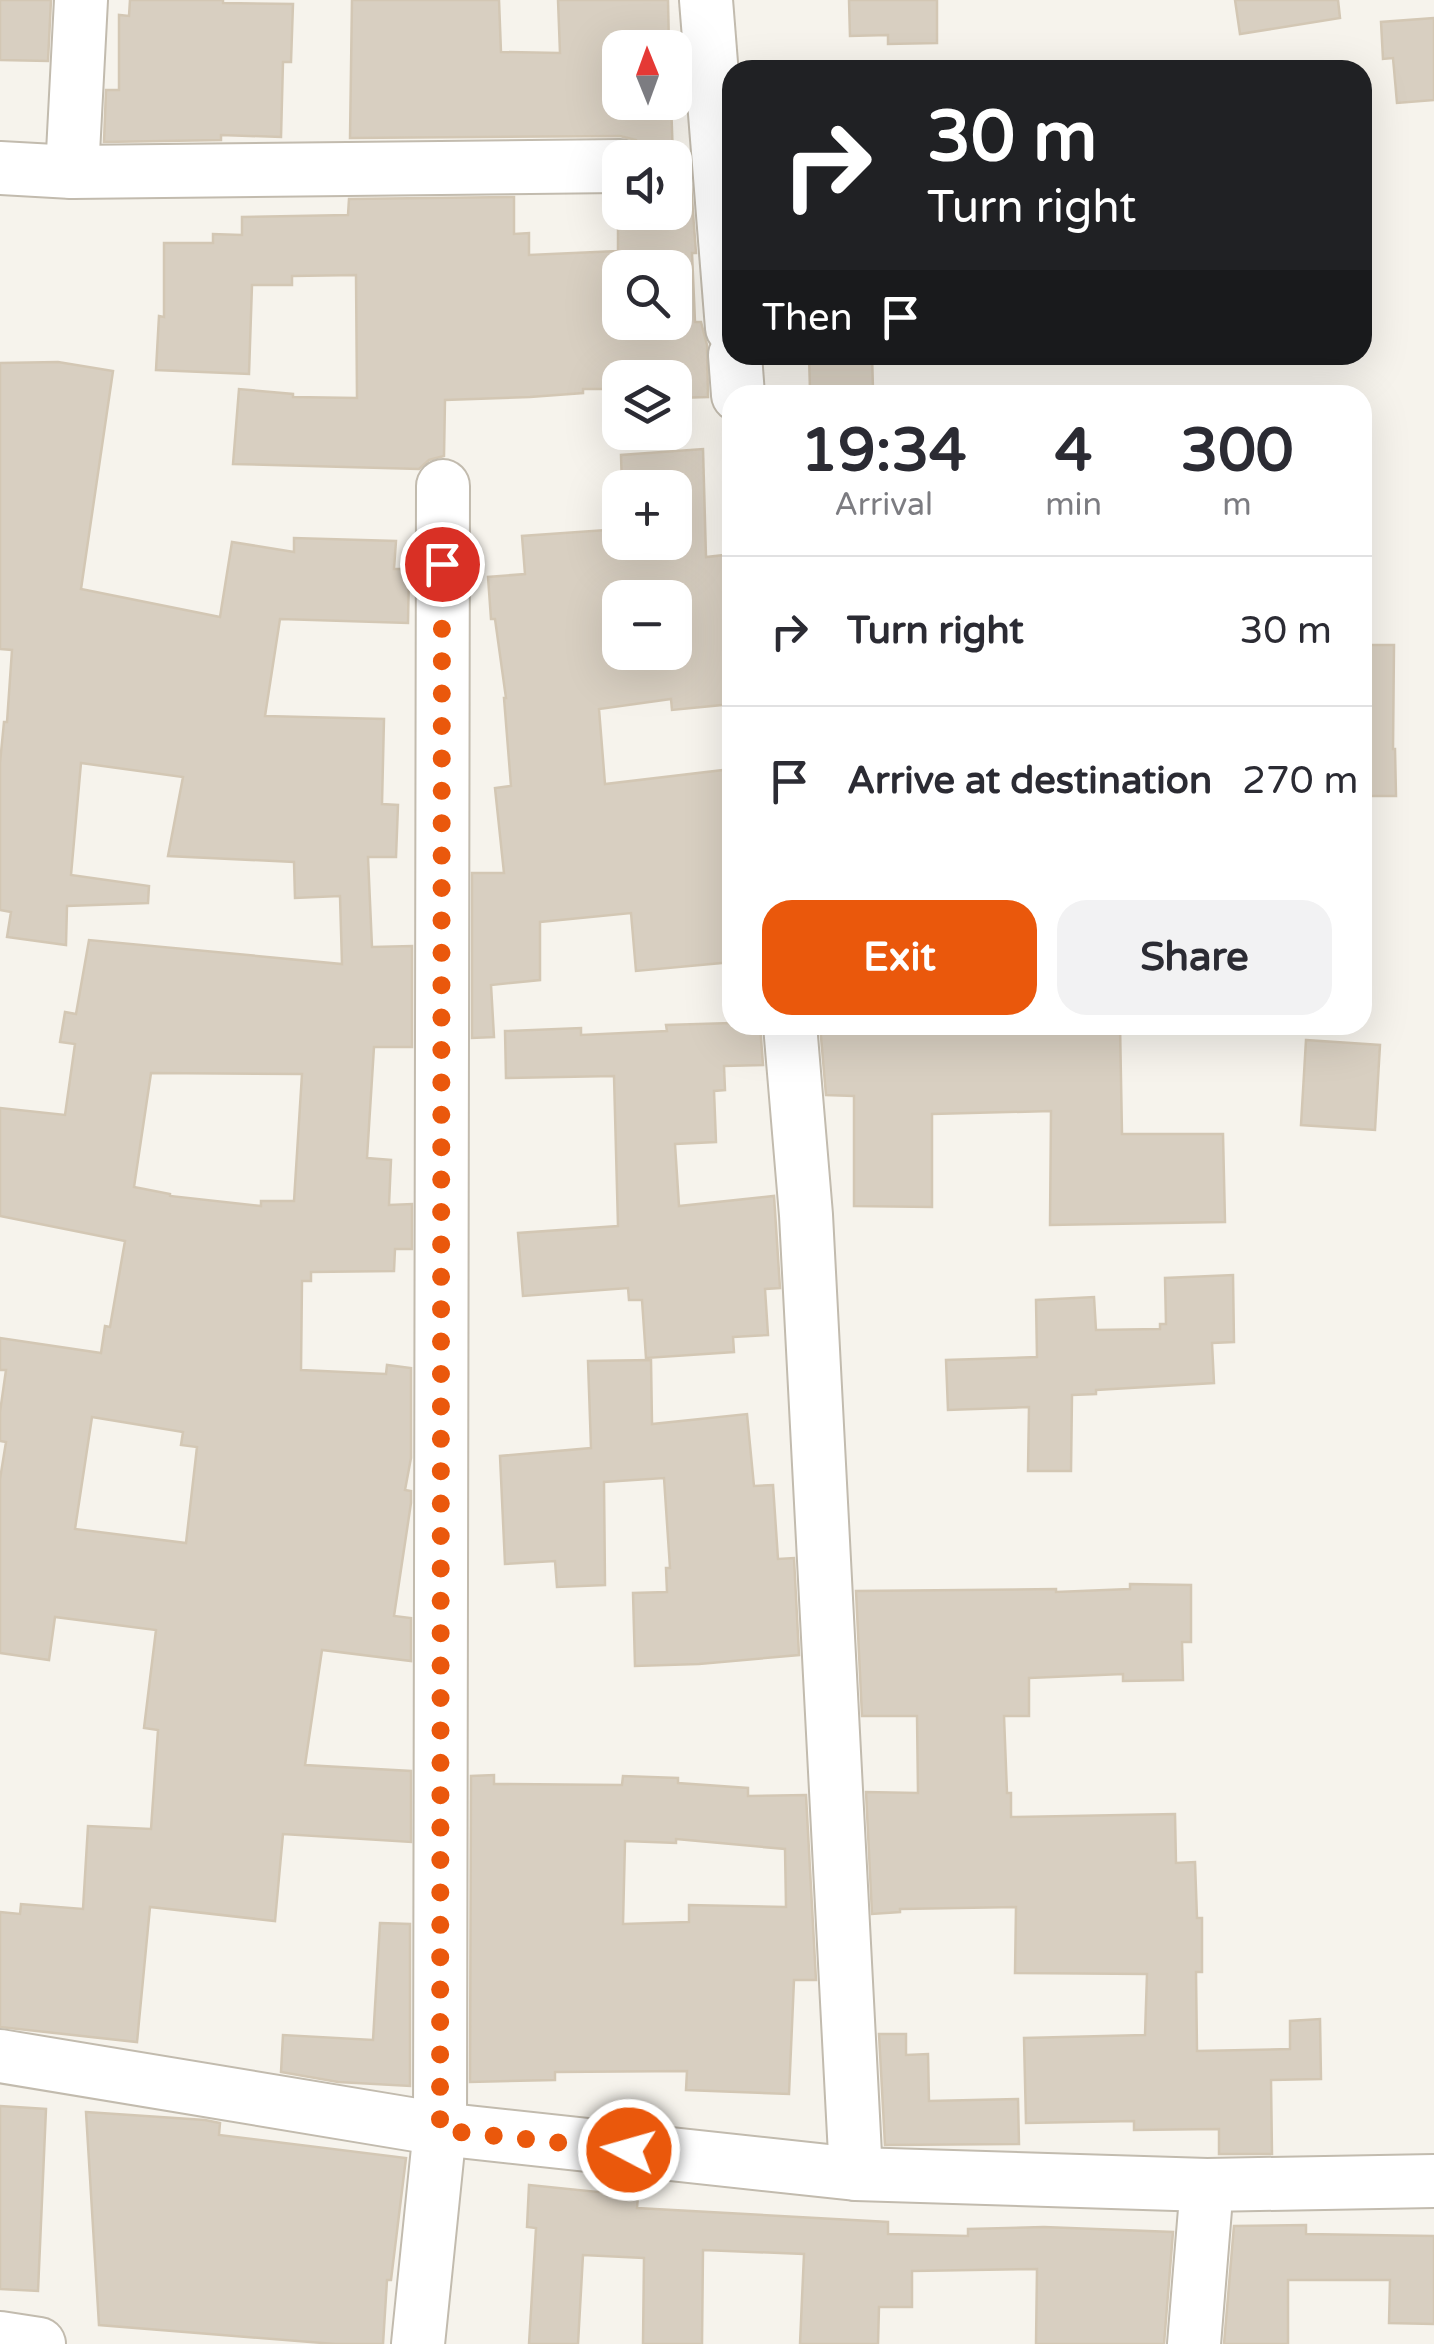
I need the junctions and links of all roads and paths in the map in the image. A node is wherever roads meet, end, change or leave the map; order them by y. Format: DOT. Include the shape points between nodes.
graph roads {
  1 [pos="81,0"];
  2 [pos="706,0"];
  3 [pos="697,165"];
  4 [pos="602,166"];
  5 [pos="0,168"];
  6 [pos="72,172"];
  7 [pos="722,281"];
  8 [pos="442,486"];
  9 [pos="791,1035"];
  10 [pos="0,2056"];
  11 [pos="440,2130"];
  12 [pos="856,2174"];
  13 [pos="1434,2181"];
  14 [pos="1207,2184"];
  15 [pos="0,2338"];
  16 [pos="39,2344"];
  17 [pos="418,2344"];
  18 [pos="1194,2344"];
  1 -- 6 [label="street"];
  2 -- 3 [label="street"];
  3 -- 7 [label="street"];
  4 -- 6 [label="street"];
  5 -- 6 [label="street"];
  8 -- 11 [label="street"];
  9 -- 12 [label="street"];
  10 -- 11 [label="street"];
  11 -- 12 [label="street"];
  11 -- 17 [label="street"];
  12 -- 14 [label="street"];
  13 -- 14 [label="street"];
  14 -- 18 [label="street"];
  15 -- 16 [label="street"];
}
